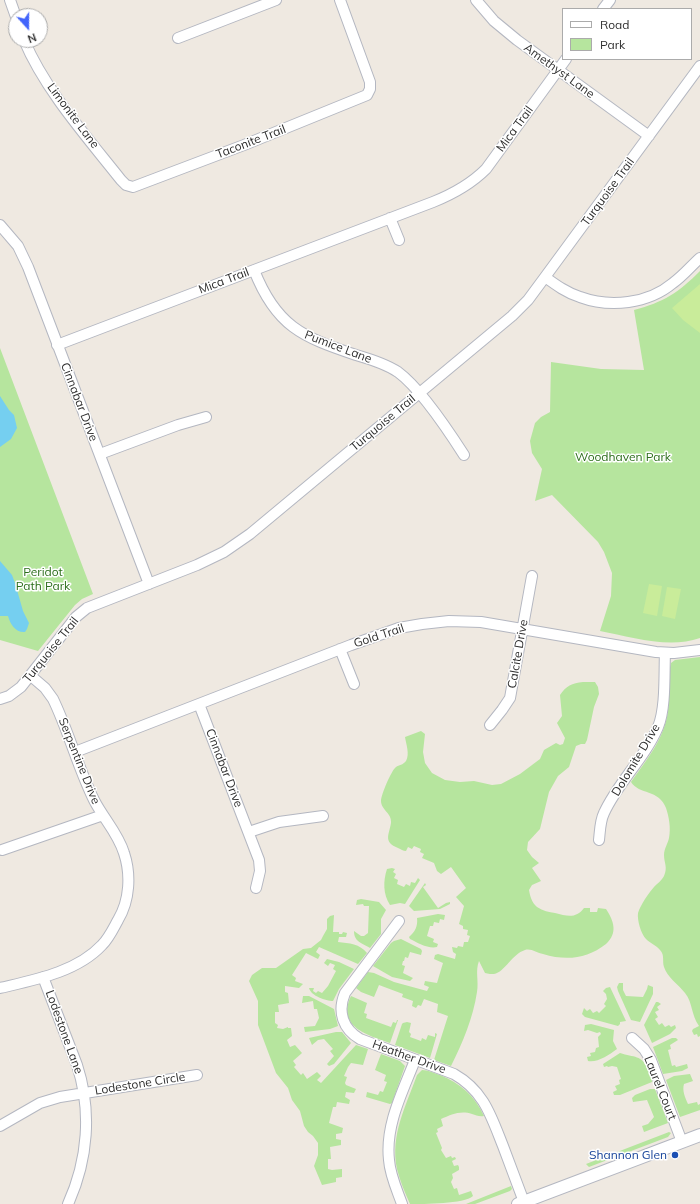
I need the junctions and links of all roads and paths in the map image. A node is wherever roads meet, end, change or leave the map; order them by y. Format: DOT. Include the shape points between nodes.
graph roads {
  1 [pos="276,0"];
  2 [pos="340,0"];
  3 [pos="476,0"];
  4 [pos="610,0"];
  5 [pos="604,8"];
  6 [pos="178,38"];
  7 [pos="28,48"];
  8 [pos="565,60"];
  9 [pos="700,66"];
  10 [pos="558,70"];
  11 [pos="649,136"];
  12 [pos="130,186"];
  13 [pos="390,218"];
  14 [pos="0,225"];
  15 [pos="5,238"];
  16 [pos="399,240"];
  17 [pos="700,258"];
  18 [pos="254,270"];
  19 [pos="545,277"];
  20 [pos="57,344"];
  21 [pos="419,393"];
  22 [pos="206,418"];
  23 [pos="100,454"];
  24 [pos="464,455"];
  25 [pos="532,576"];
  26 [pos="149,584"];
  27 [pos="522,629"];
  28 [pos="340,649"];
  29 [pos="700,650"];
  30 [pos="665,653"];
  31 [pos="31,676"];
  32 [pos="354,684"];
  33 [pos="0,699"];
  34 [pos="198,704"];
  35 [pos="490,725"];
  36 [pos="75,752"];
  37 [pos="103,815"];
  38 [pos="323,816"];
  39 [pos="249,832"];
  40 [pos="599,840"];
  41 [pos="2,850"];
  42 [pos="256,888"];
  43 [pos="399,921"];
  44 [pos="43,977"];
  45 [pos="0,988"];
  46 [pos="632,1038"];
  47 [pos="415,1060"];
  48 [pos="197,1074"];
  49 [pos="84,1092"];
  50 [pos="0,1126"];
  51 [pos="700,1135"];
  52 [pos="682,1142"];
  53 [pos="521,1203"];
  54 [pos="68,1204"];
  55 [pos="402,1204"];
  1 -- 6 [label="street"];
  2 -- 12 [label="street, Taconite Trail" via="368,77 369,92 364,97 140,185"];
  3 -- 10 [label="street, Amethyst Lane" via="504,30"];
  4 -- 5 [label="street"];
  7 -- 12 [label="street, Limonite Lane" via="55,93 121,180"];
  8 -- 10 [label="street, Mica Trail"];
  9 -- 11 [label="street, Turquoise Trail"];
  10 -- 11 [label="street, Amethyst Lane"];
  10 -- 13 [label="street, Mica Trail" via="476,179 448,196"];
  11 -- 19 [label="street, Turquoise Trail"];
  13 -- 16 [label="street"];
  13 -- 18 [label="street, Mica Trail"];
  14 -- 15 [label="street, Cinnabar Drive"];
  15 -- 20 [label="street, Cinnabar Drive" via="18,246"];
  17 -- 19 [label="street" via="663,290 629,302 609,303 585,299"];
  18 -- 20 [label="street, Mica Trail"];
  18 -- 21 [label="street, Pumice Lane" via="272,306 297,330 315,340 394,369"];
  19 -- 21 [label="street, Turquoise Trail" via="516,312"];
  20 -- 23 [label="street, Cinnabar Drive"];
  21 -- 24 [label="street, Pumice Lane"];
  21 -- 26 [label="street, Turquoise Trail" via="250,534 210,559"];
  22 -- 23 [label="street" via="178,425"];
  23 -- 26 [label="street, Cinnabar Drive"];
  25 -- 27 [label="street, Calcite Drive"];
  26 -- 31 [label="street, Turquoise Trail" via="99,602 82,612"];
  27 -- 28 [label="street, Gold Trail" via="475,621 436,622 399,628"];
  27 -- 30 [label="street, Gold Trail"];
  27 -- 35 [label="street, Calcite Drive" via="510,698"];
  28 -- 32 [label="street"];
  28 -- 34 [label="street, Gold Trail"];
  29 -- 30 [label="street, Gold Trail"];
  30 -- 40 [label="street, Dolomite Drive" via="659,722 654,735 604,813"];
  31 -- 33 [label="street, Turquoise Trail" via="15,692"];
  31 -- 36 [label="street, Serpentine Drive" via="53,699"];
  34 -- 36 [label="street, Gold Trail"];
  34 -- 39 [label="street, Cinnabar Drive"];
  36 -- 37 [label="street, Serpentine Drive" via="90,791"];
  37 -- 41 [label="street"];
  37 -- 44 [label="street, Serpentine Drive" via="119,841 125,857 128,878 125,906 108,938 97,950 77,964"];
  38 -- 39 [label="street" via="279,822"];
  39 -- 42 [label="street, Cinnabar Drive" via="260,871"];
  43 -- 47 [label="street, Heather Drive" via="345,993 341,1014 346,1026 355,1036"];
  44 -- 45 [label="street, Serpentine Drive"];
  44 -- 49 [label="street, Lodestone Lane" via="78,1065"];
  46 -- 52 [label="street, Laurel Court" via="651,1060"];
  47 -- 53 [label="street, Heather Drive" via="461,1078 480,1097 491,1116"];
  47 -- 55 [label="street" via="394,1116 389,1140 390,1167"];
  48 -- 49 [label="street, Lodestone Circle"];
  49 -- 50 [label="street, Lodestone Circle" via="47,1100"];
  49 -- 54 [label="street, Lodestone Lane" via="85,1149 77,1184"];
  51 -- 52 [label="street"];
  52 -- 53 [label="street"];
}
